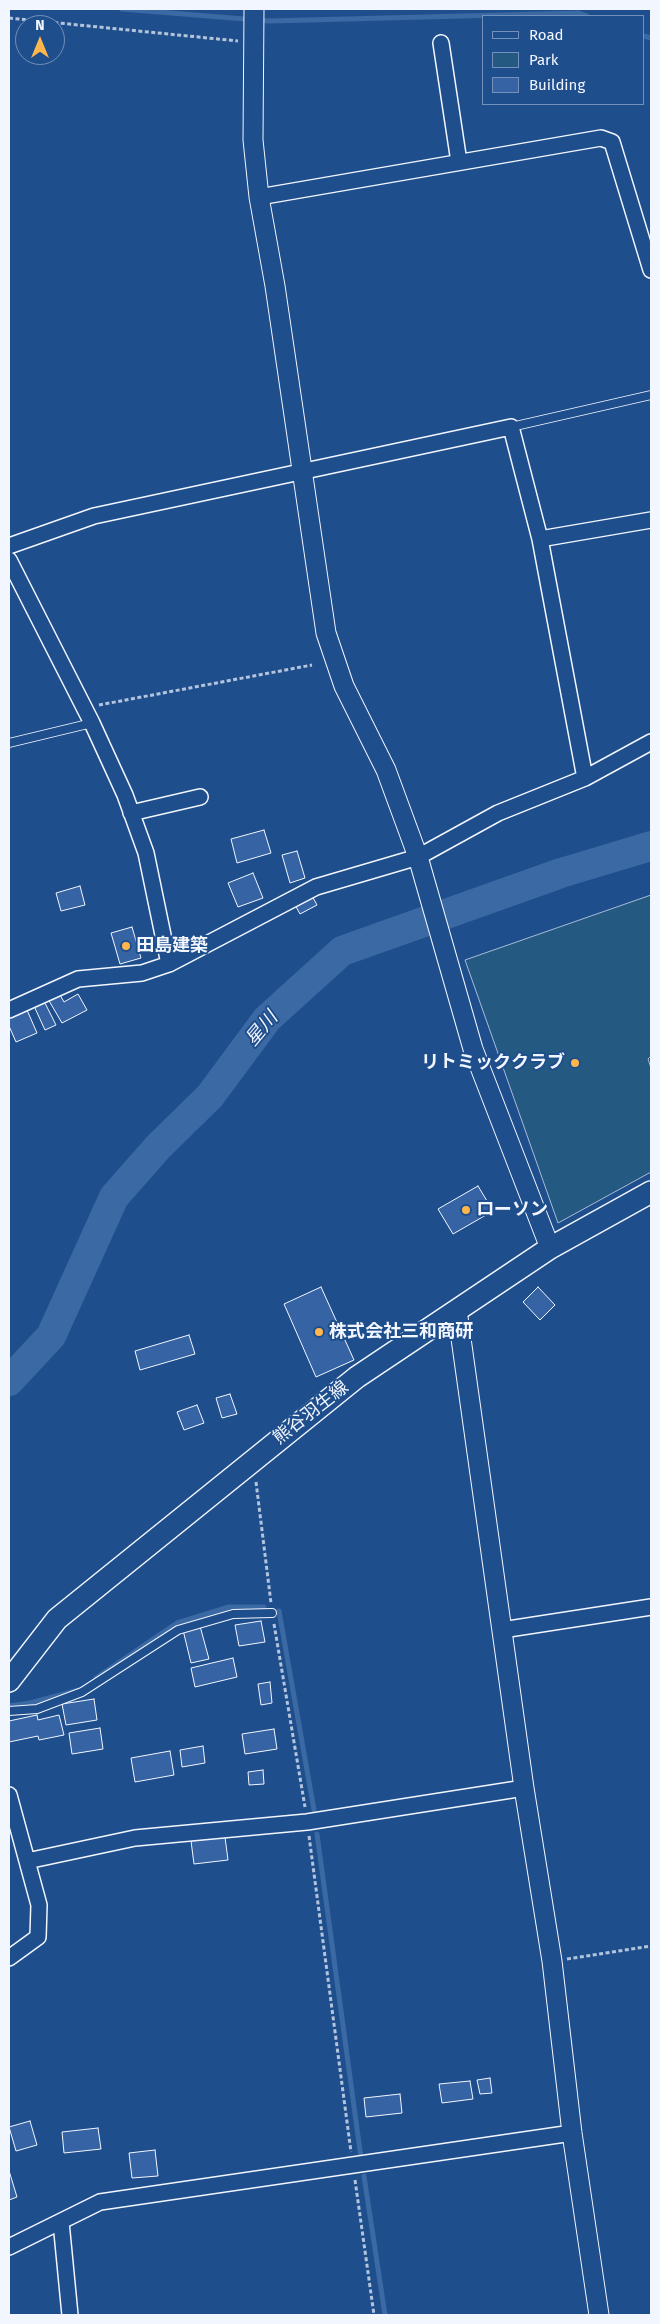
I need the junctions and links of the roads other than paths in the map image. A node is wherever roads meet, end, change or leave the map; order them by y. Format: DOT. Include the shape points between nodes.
graph roads {
  1 [pos="254,9"];
  2 [pos="441,43"];
  3 [pos="460,162"];
  4 [pos="259,197"];
  5 [pos="651,270"];
  6 [pos="651,396"];
  7 [pos="511,427"];
  8 [pos="301,471"];
  9 [pos="651,520"];
  10 [pos="540,539"];
  11 [pos="9,546"];
  12 [pos="9,560"];
  13 [pos="92,723"];
  14 [pos="651,742"];
  15 [pos="9,743"];
  16 [pos="585,778"];
  17 [pos="200,797"];
  18 [pos="131,812"];
  19 [pos="420,865"];
  20 [pos="169,964"];
  21 [pos="9,1010"];
  22 [pos="651,1192"];
  23 [pos="550,1248"];
  24 [pos="457,1310"];
  25 [pos="651,1607"];
  26 [pos="272,1614"];
  27 [pos="502,1630"];
  28 [pos="9,1681"];
  29 [pos="9,1711"];
  30 [pos="524,1788"];
  31 [pos="9,1796"];
  32 [pos="27,1861"];
  33 [pos="9,1958"];
  34 [pos="572,2133"];
  35 [pos="61,2222"];
  36 [pos="9,2247"];
  37 [pos="70,2315"];
  38 [pos="599,2315"];
  1 -- 4 [label="street" via="253,140"];
  2 -- 3 [label="street"];
  3 -- 4 [label="street"];
  3 -- 5 [label="street" via="601,138 612,142"];
  4 -- 8 [label="street"];
  6 -- 7 [label="lane"];
  7 -- 8 [label="street"];
  7 -- 10 [label="street"];
  8 -- 11 [label="street" via="94,516"];
  8 -- 19 [label="street" via="326,633 344,686 386,770"];
  9 -- 10 [label="street"];
  10 -- 16 [label="street"];
  12 -- 13 [label="street"];
  13 -- 15 [label="lane"];
  13 -- 18 [label="street"];
  14 -- 16 [label="street"];
  16 -- 19 [label="street" via="498,813"];
  17 -- 18 [label="street"];
  18 -- 20 [label="street" via="146,853"];
  19 -- 20 [label="street" via="316,887"];
  19 -- 23 [label="street" via="473,1049"];
  20 -- 21 [label="street" via="142,973 78,978"];
  22 -- 23 [label="main road, 熊谷羽生線"];
  23 -- 24 [label="main road, 熊谷羽生線"];
  24 -- 27 [label="street"];
  24 -- 28 [label="main road, 熊谷羽生線" via="357,1377 57,1619"];
  25 -- 27 [label="street"];
  26 -- 29 [label="lane" via="233,1614 178,1630 82,1692 37,1709"];
  27 -- 30 [label="street"];
  30 -- 32 [label="street" via="307,1822 135,1838"];
  30 -- 34 [label="street" via="552,1961"];
  31 -- 32 [label="street"];
  32 -- 33 [label="street" via="39,1905 38,1937"];
  34 -- 35 [label="street" via="100,2202"];
  34 -- 38 [label="street"];
  35 -- 36 [label="street"];
  35 -- 37 [label="street"];
}
